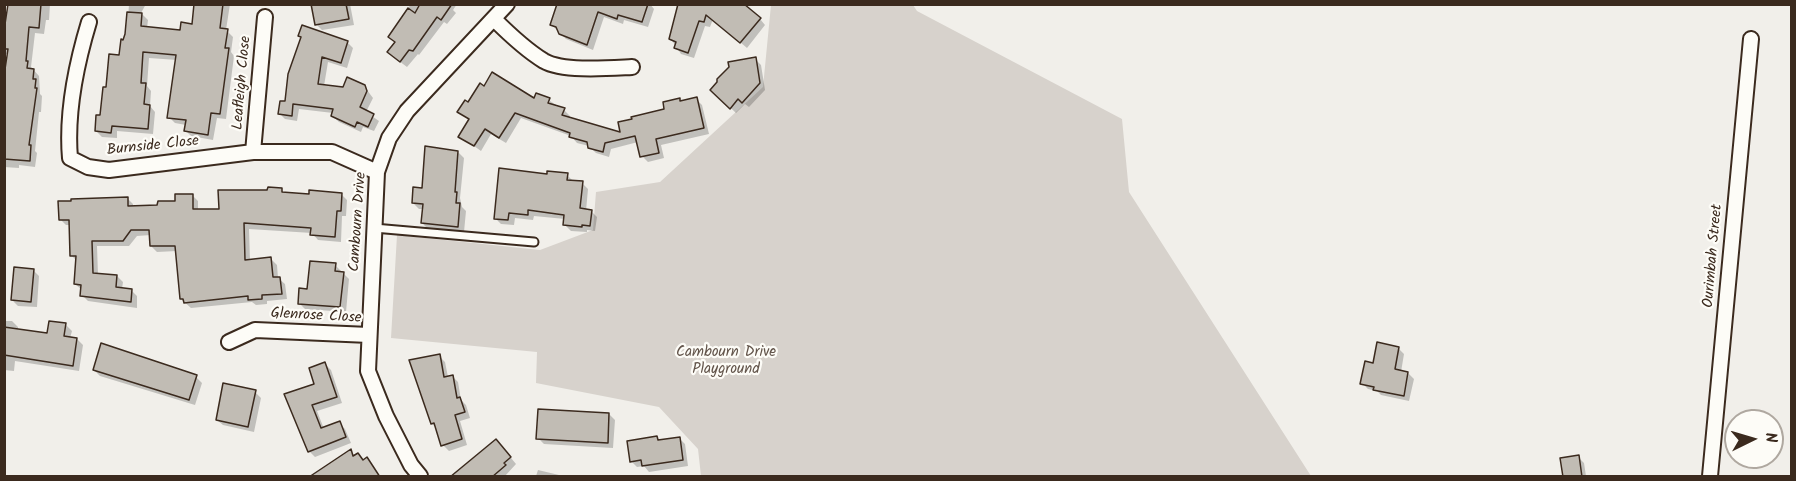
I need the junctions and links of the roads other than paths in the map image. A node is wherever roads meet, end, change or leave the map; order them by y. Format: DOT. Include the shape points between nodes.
graph roads {
  1 [pos="507,4"];
  2 [pos="265,17"];
  3 [pos="494,19"];
  4 [pos="89,22"];
  5 [pos="1751,39"];
  6 [pos="632,67"];
  7 [pos="253,152"];
  8 [pos="377,172"];
  9 [pos="374,228"];
  10 [pos="534,242"];
  11 [pos="369,335"];
  12 [pos="229,342"];
  13 [pos="420,477"];
  14 [pos="1710,477"];
  1 -- 3 [label="street, Cambourn Drive"];
  2 -- 7 [label="street, Leafleigh Close"];
  3 -- 6 [label="street" via="546,63 600,69"];
  3 -- 8 [label="street, Cambourn Drive" via="407,111 389,138"];
  4 -- 7 [label="street, Burnside Close" via="77,62 68,138 70,158 88,167 109,170"];
  5 -- 14 [label="street, Ourimbah Street"];
  7 -- 8 [label="street, Burnside Close" via="332,152"];
  8 -- 9 [label="street, Cambourn Drive"];
  9 -- 10 [label="lane"];
  9 -- 11 [label="street, Cambourn Drive"];
  11 -- 12 [label="street, Glenrose Close" via="255,330"];
  11 -- 13 [label="street, Cambourn Drive" via="368,371 386,416"];
}
